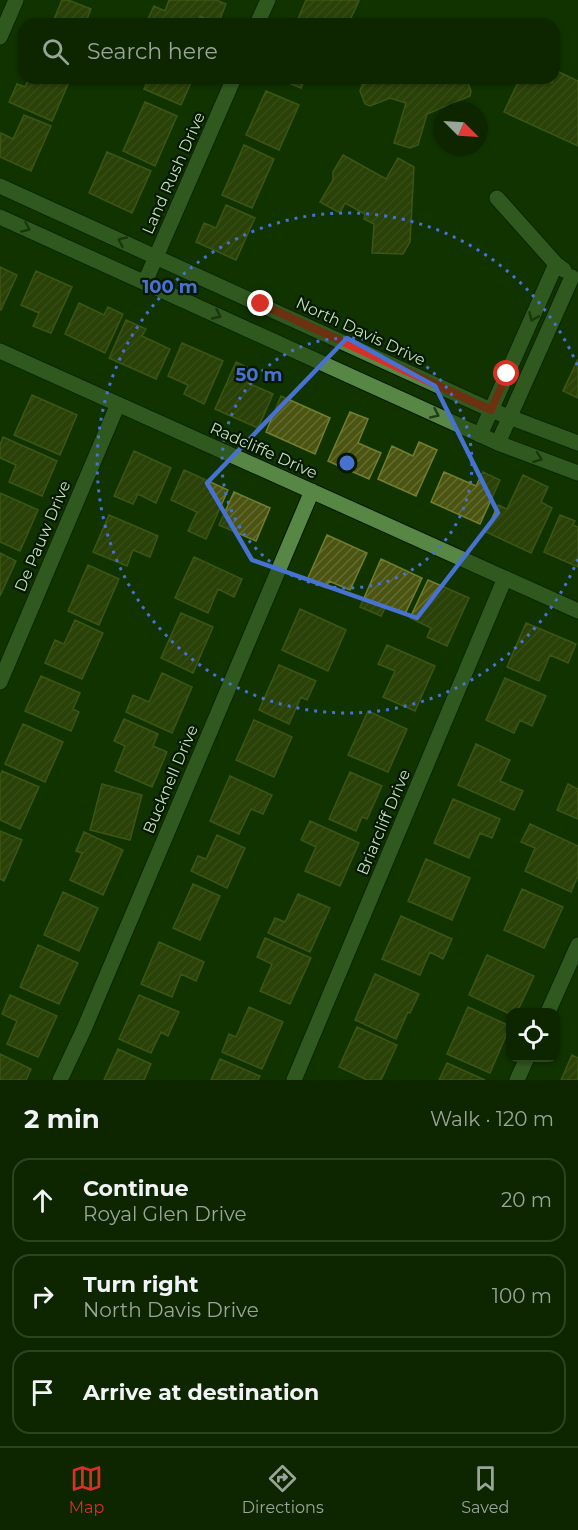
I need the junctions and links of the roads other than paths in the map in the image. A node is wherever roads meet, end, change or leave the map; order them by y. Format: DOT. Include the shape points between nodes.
graph roads {
  1 [pos="16,0"];
  2 [pos="268,0"];
  3 [pos="260,18"];
  4 [pos="0,37"];
  5 [pos="231,84"];
  6 [pos="0,186"];
  7 [pos="497,198"];
  8 [pos="0,217"];
  9 [pos="156,256"];
  10 [pos="556,264"];
  11 [pos="575,280"];
  12 [pos="145,282"];
  13 [pos="0,351"];
  14 [pos="118,404"];
  15 [pos="491,410"];
  16 [pos="510,417"];
  17 [pos="480,435"];
  18 [pos="498,443"];
  19 [pos="578,443"];
  20 [pos="578,473"];
  21 [pos="312,491"];
  22 [pos="506,578"];
  23 [pos="578,611"];
  24 [pos="0,682"];
  25 [pos="578,945"];
  26 [pos="550,1008"];
  27 [pos="525,1062"];
  28 [pos="60,1080"];
  29 [pos="294,1080"];
  30 [pos="517,1080"];
  1 -- 4 [label="street"];
  2 -- 3 [label="street"];
  5 -- 9 [label="street, Land Rush Drive"];
  9 -- 6 [label="street, North Davis Drive, one-way"];
  7 -- 10 [label="street"];
  8 -- 12 [label="street, one-way"];
  9 -- 12 [label="street, Land Rush Drive"];
  9 -- 15 [label="street, North Davis Drive"];
  10 -- 11 [label="street"];
  10 -- 15 [label="street, one-way"];
  11 -- 16 [label="street"];
  12 -- 17 [label="street, one-way"];
  13 -- 14 [label="street, Radcliffe Drive"];
  14 -- 21 [label="street, Radcliffe Drive"];
  14 -- 24 [label="street, De Pauw Drive"];
  15 -- 16 [label="street, North Davis Drive"];
  15 -- 17 [label="street"];
  16 -- 18 [label="street"];
  16 -- 19 [label="street, North Davis Drive"];
  17 -- 18 [label="street"];
  18 -- 20 [label="street, one-way"];
  21 -- 22 [label="street, Radcliffe Drive"];
  21 -- 28 [label="street, Bucknell Drive"];
  22 -- 23 [label="street, Radcliffe Drive"];
  22 -- 29 [label="street, Briarcliff Drive"];
  25 -- 26 [label="street"];
  27 -- 30 [label="street"];
}
